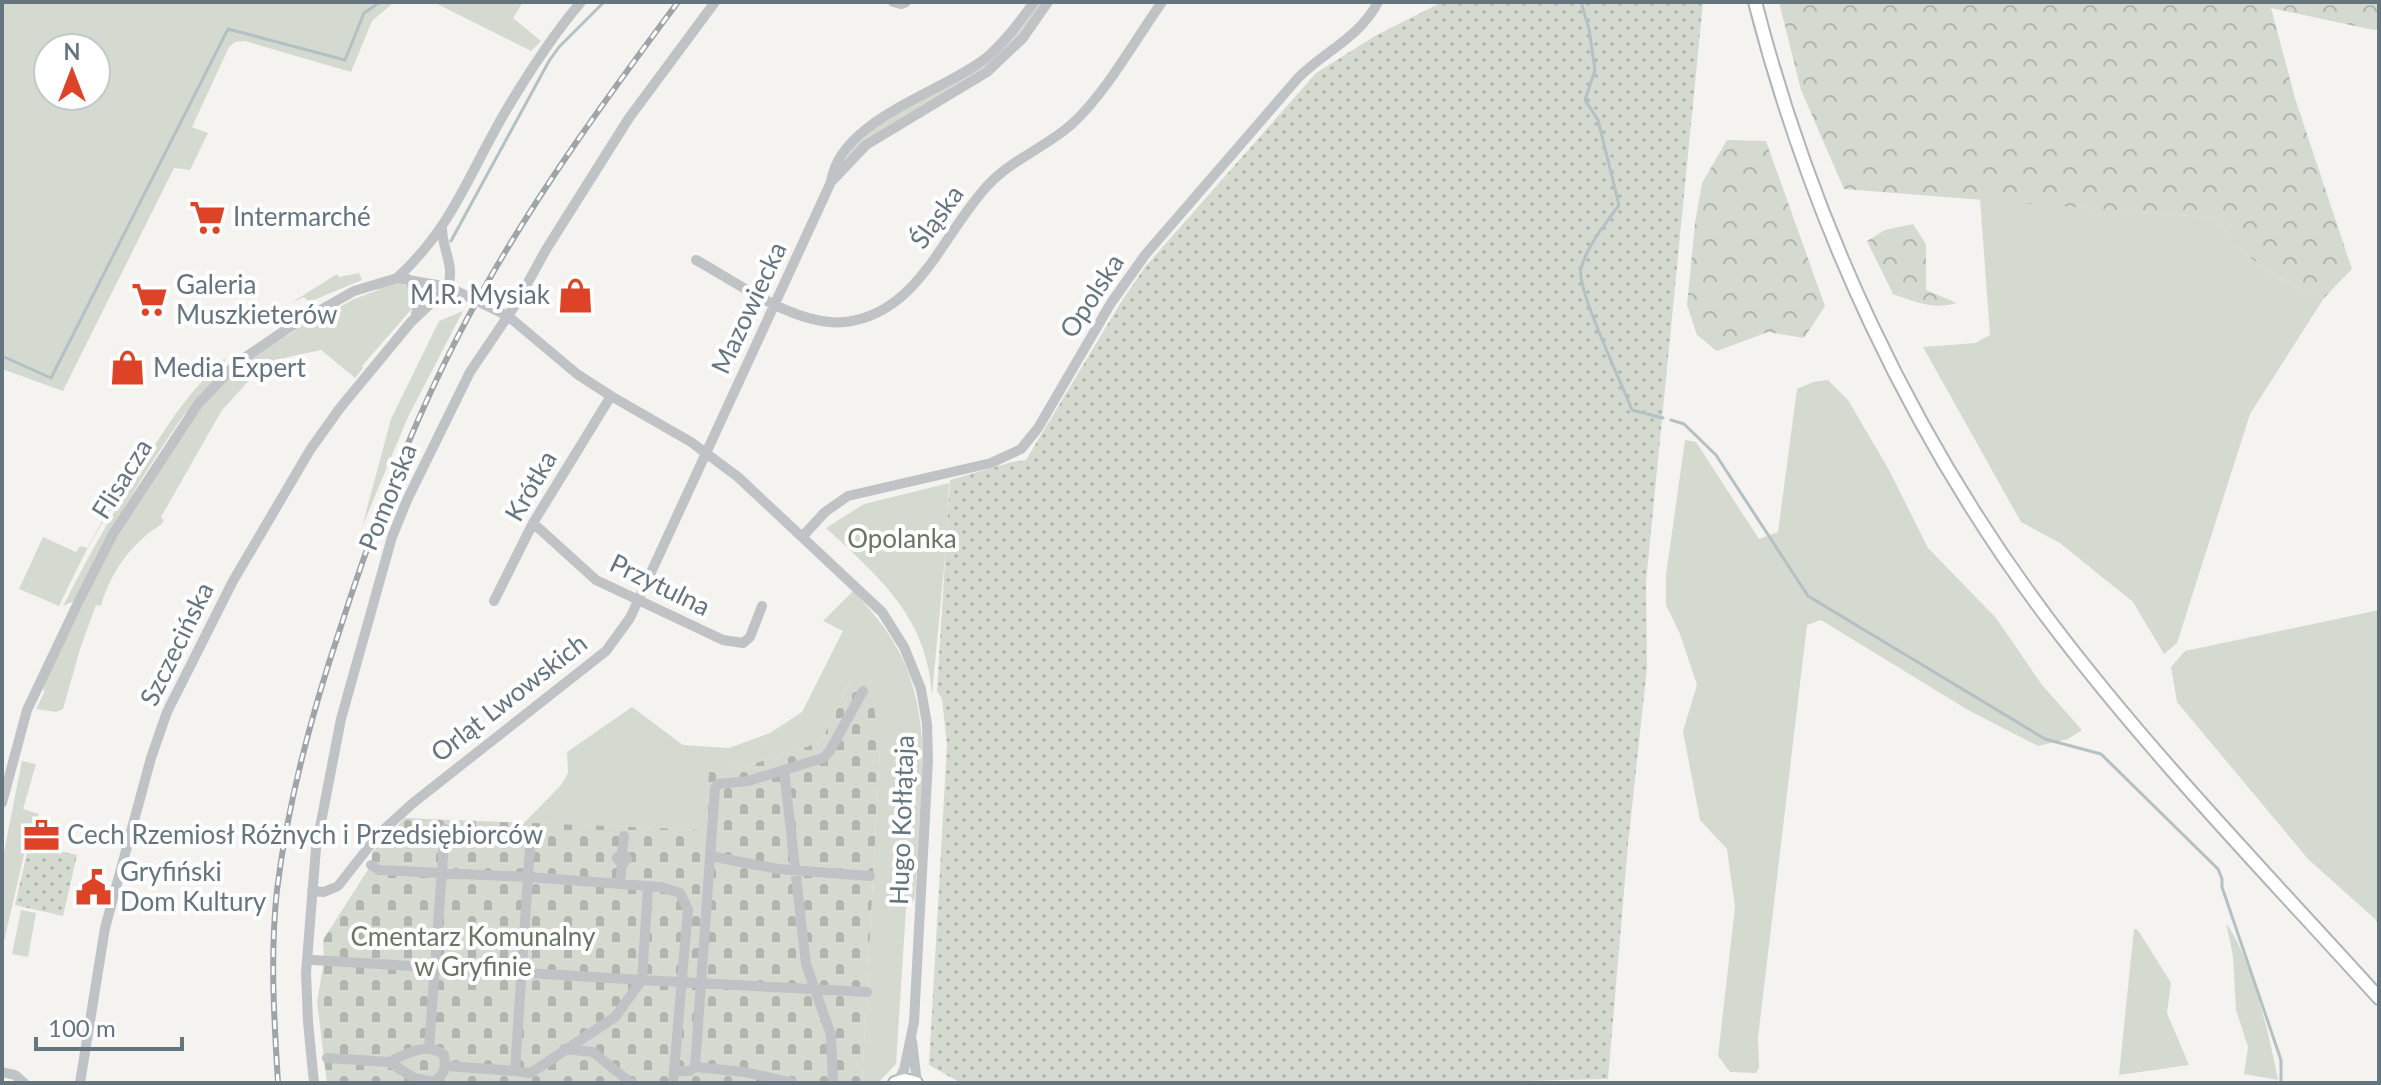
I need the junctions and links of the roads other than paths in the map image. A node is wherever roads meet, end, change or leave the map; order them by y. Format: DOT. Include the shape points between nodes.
graph roads {
  1 [pos="581,2"];
  2 [pos="715,2"];
  3 [pos="893,2"];
  4 [pos="906,2"];
  5 [pos="1034,2"];
  6 [pos="1048,2"];
  7 [pos="1162,2"];
  8 [pos="1378,2"];
  9 [pos="1755,2"];
  10 [pos="831,182"];
  11 [pos="442,228"];
  12 [pos="696,260"];
  13 [pos="401,278"];
  14 [pos="448,287"];
  15 [pos="774,303"];
  16 [pos="508,316"];
  17 [pos="411,322"];
  18 [pos="611,396"];
  19 [pos="706,452"];
  20 [pos="533,523"];
  21 [pos="802,537"];
  22 [pos="638,600"];
  23 [pos="494,601"];
  24 [pos="762,606"];
  25 [pos="863,691"];
  26 [pos="784,770"];
  27 [pos="2,803"];
  28 [pos="445,829"];
  29 [pos="531,832"];
  30 [pos="624,836"];
  31 [pos="710,856"];
  32 [pos="371,865"];
  33 [pos="795,870"];
  34 [pos="441,874"];
  35 [pos="870,876"];
  36 [pos="528,877"];
  37 [pos="620,883"];
  38 [pos="648,886"];
  39 [pos="312,891"];
  40 [pos="313,960"];
  41 [pos="436,966"];
  42 [pos="521,971"];
  43 [pos="642,980"];
  44 [pos="682,983"];
  45 [pos="700,984"];
  46 [pos="814,990"];
  47 [pos="867,992"];
  48 [pos="2379,998"];
  49 [pos="912,1039"];
  50 [pos="429,1048"];
  51 [pos="564,1049"];
  52 [pos="415,1050"];
  53 [pos="327,1058"];
  54 [pos="389,1062"];
  55 [pos="446,1066"];
  56 [pos="695,1067"];
  57 [pos="515,1071"];
  58 [pos="676,1071"];
  59 [pos="2,1072"];
  60 [pos="414,1078"];
  61 [pos="529,1078"];
  62 [pos="20,1079"];
  63 [pos="429,1082"];
  64 [pos="896,1082"];
  65 [pos="80,1083"];
  66 [pos="314,1083"];
  67 [pos="631,1083"];
  68 [pos="673,1083"];
  69 [pos="793,1083"];
  70 [pos="833,1083"];
  71 [pos="917,1083"];
  1 -- 11 [label="street" via="505,113"];
  2 -- 16 [label="street, Pomorska" via="629,118"];
  3 -- 4 [label="street"];
  5 -- 10 [label="street, Mazowiecka" via="985,58 859,136 836,164"];
  6 -- 10 [label="street, Mazowiecka" via="1023,38 987,72 873,139"];
  7 -- 15 [label="street, Śląska" via="1091,104 986,187 900,300 863,318 831,322 810,320"];
  8 -- 21 [label="street, Opolska" via="1358,31 1298,78 1145,255 1021,449 991,463 848,496"];
  9 -- 48 [label="main road" via="1796,139 1855,291 1973,509 2048,619 2114,702"];
  10 -- 15 [label="street, Mazowiecka"];
  11 -- 13 [label="street"];
  11 -- 14 [label="street" via="450,260"];
  12 -- 15 [label="street, Śląska"];
  13 -- 14 [label="street, Flisacza"];
  13 -- 17 [label="street" via="416,288 421,300"];
  13 -- 27 [label="street, Flisacza" via="354,291 287,329 237,363 198,404 113,534 78,603 25,716"];
  14 -- 16 [label="street, Flisacza"];
  14 -- 17 [label="street, Szczecińska"];
  15 -- 19 [label="street, Mazowiecka"];
  16 -- 18 [label="street, Hugo Kołłątaja" via="554,357"];
  16 -- 39 [label="street, Pomorska" via="470,372 392,537 341,719"];
  17 -- 65 [label="street, Szczecińska" via="306,456 225,595 165,716 106,924"];
  18 -- 19 [label="street, Hugo Kołłątaja"];
  18 -- 20 [label="street, Krótka"];
  19 -- 21 [label="street, Hugo Kołłątaja"];
  19 -- 22 [label="street, Orląt Lwowskich"];
  20 -- 22 [label="street, Przytulna" via="585,572"];
  20 -- 23 [label="street, Krótka"];
  21 -- 49 [label="street, Hugo Kołłątaja" via="882,612 921,689 928,760"];
  22 -- 24 [label="street, Przytulna" via="734,643 750,637"];
  22 -- 39 [label="street, Orląt Lwowskich" via="606,651 413,803 379,834 338,886"];
  25 -- 26 [label="street" via="829,752"];
  26 -- 31 [label="street" via="718,784"];
  26 -- 33 [label="street"];
  28 -- 34 [label="street"];
  29 -- 36 [label="street"];
  30 -- 37 [label="street"];
  31 -- 33 [label="street"];
  31 -- 45 [label="street"];
  32 -- 34 [label="street"];
  33 -- 35 [label="street"];
  33 -- 46 [label="street"];
  34 -- 36 [label="street"];
  34 -- 41 [label="street"];
  36 -- 37 [label="street"];
  36 -- 42 [label="street"];
  37 -- 38 [label="street"];
  38 -- 43 [label="street"];
  38 -- 44 [label="street" via="671,889 685,899"];
  39 -- 66 [label="street, Pomorska" via="306,973"];
  40 -- 41 [label="street"];
  41 -- 42 [label="street"];
  41 -- 50 [label="street"];
  42 -- 43 [label="street"];
  42 -- 57 [label="street"];
  43 -- 44 [label="street"];
  43 -- 51 [label="street" via="615,1017"];
  44 -- 45 [label="street"];
  44 -- 58 [label="street"];
  45 -- 46 [label="street"];
  45 -- 56 [label="street"];
  46 -- 47 [label="street"];
  46 -- 70 [label="street" via="831,1035"];
  49 -- 64 [label="street, Hugo Kołłątaja"];
  49 -- 71 [label="street, Hugo Kołłątaja"];
  50 -- 52 [label="street"];
  50 -- 55 [label="street" via="444,1055"];
  51 -- 61 [label="street"];
  51 -- 67 [label="street" via="593,1052"];
  52 -- 54 [label="street"];
  52 -- 60 [label="street" via="409,1059"];
  53 -- 54 [label="street"];
  54 -- 60 [label="street"];
  55 -- 57 [label="street"];
  55 -- 63 [label="street" via="441,1078"];
  56 -- 58 [label="street"];
  56 -- 69 [label="street"];
  57 -- 61 [label="street"];
  58 -- 68 [label="street"];
  59 -- 62 [label="street"];
  60 -- 63 [label="street"];
  64 -- 71 [label="main road"];
}
